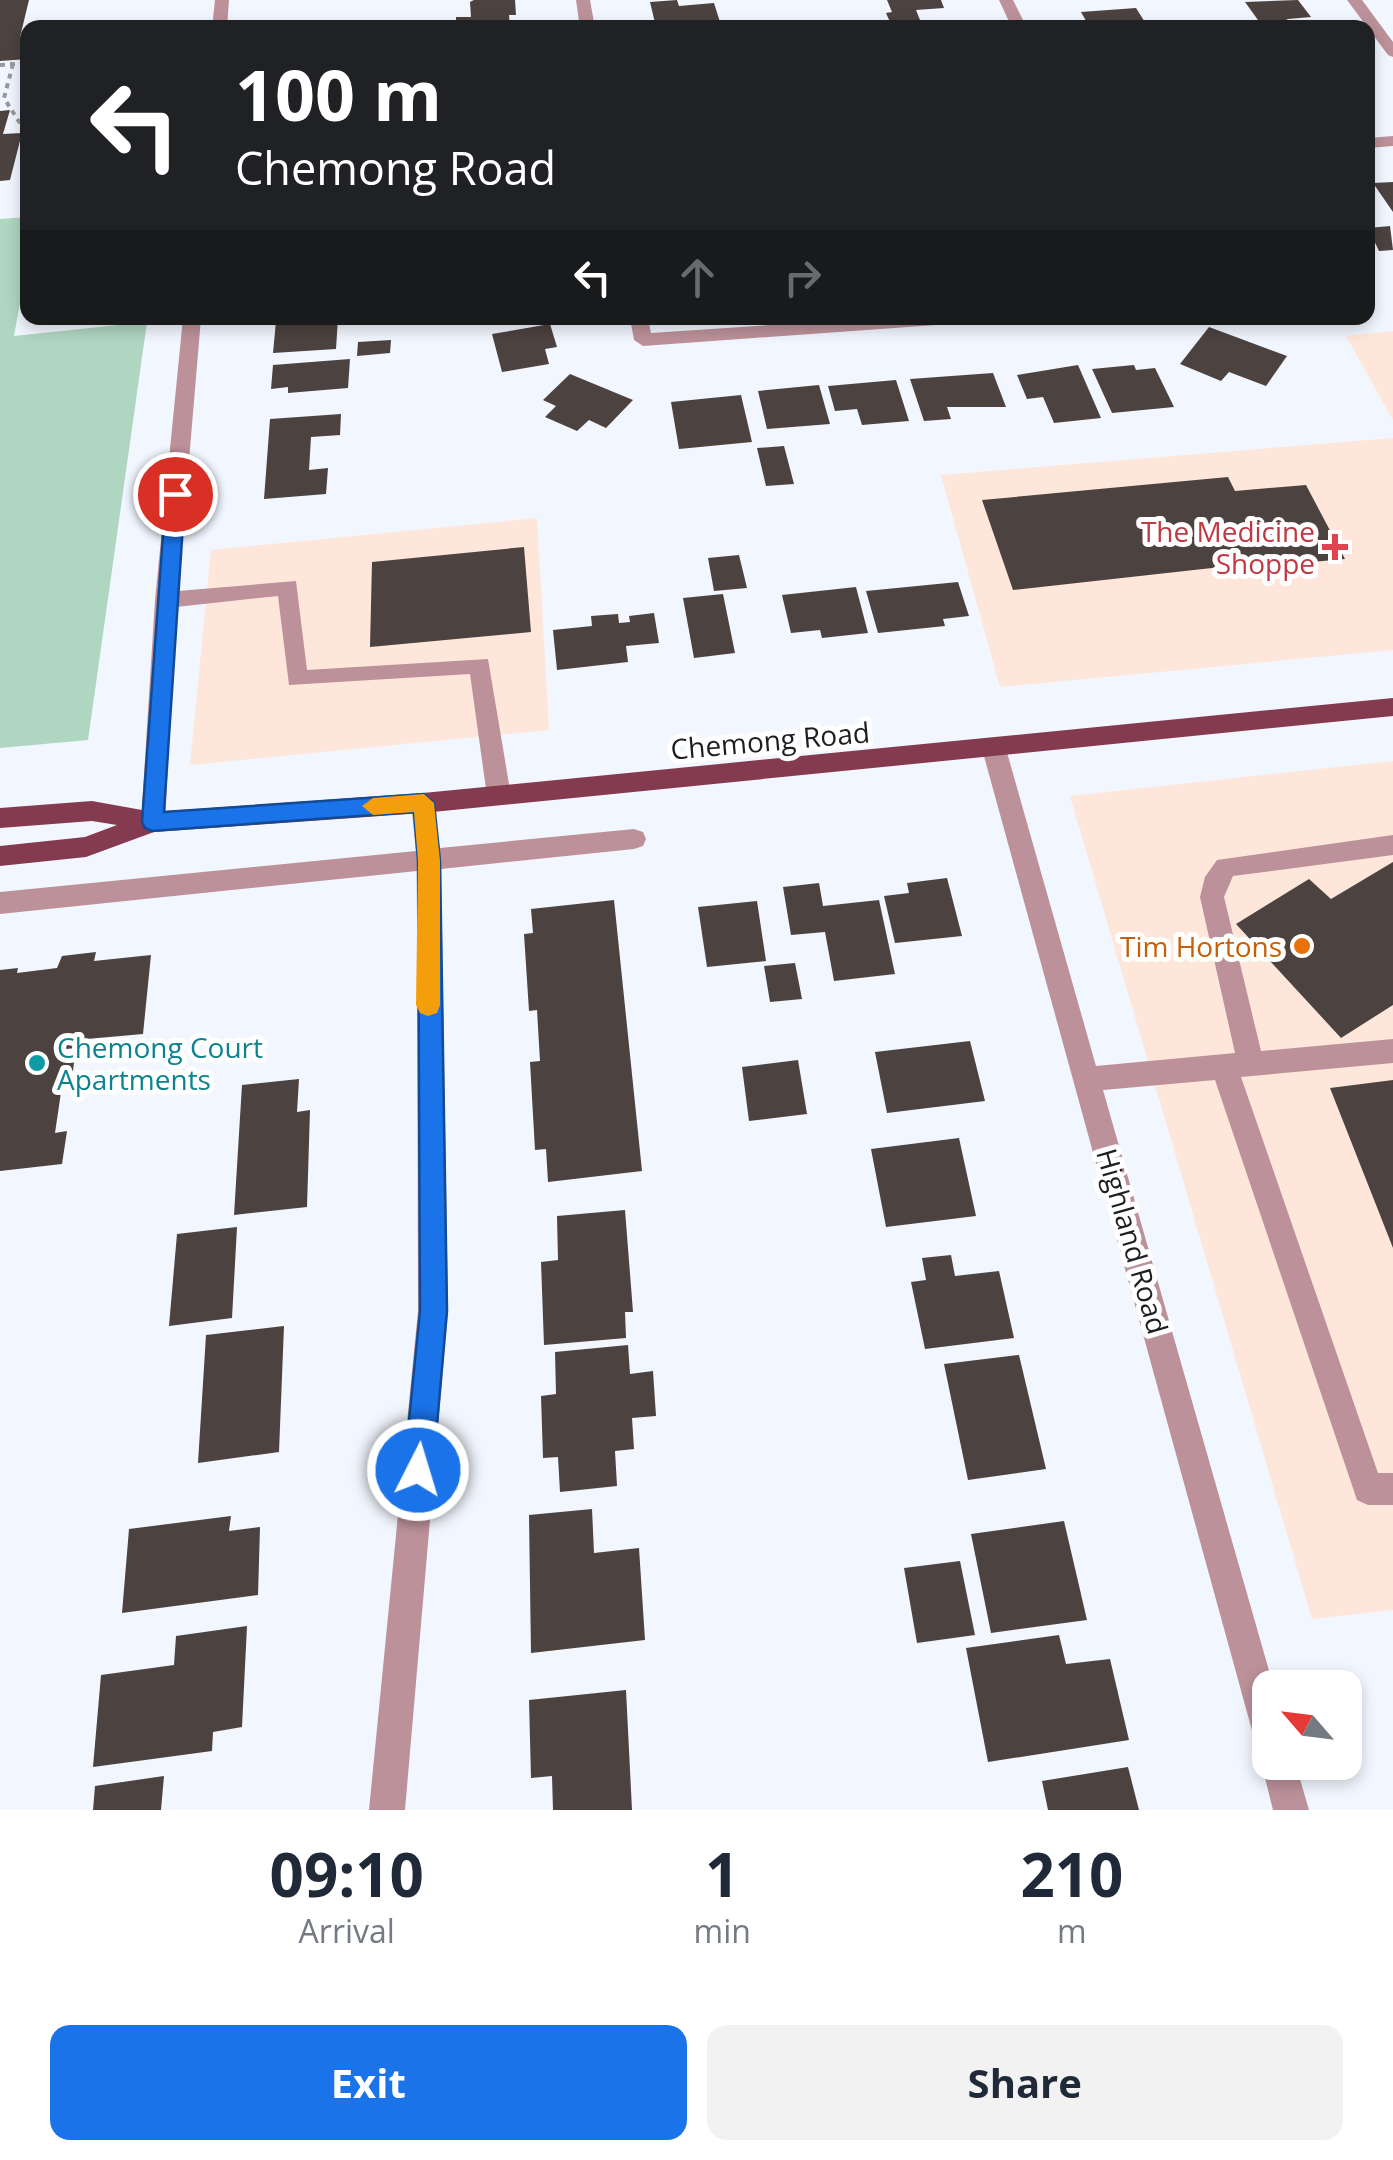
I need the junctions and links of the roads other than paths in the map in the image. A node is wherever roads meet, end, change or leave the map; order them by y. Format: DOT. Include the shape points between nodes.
graph roads {
  1 [pos="1375,28"];
  2 [pos="1393,52"];
  3 [pos="191,325"];
  4 [pos="641,325"];
  5 [pos="852,325"];
  6 [pos="166,600"];
  7 [pos="1393,707"];
  8 [pos="994,748"];
  9 [pos="499,796"];
  10 [pos="424,803"];
  11 [pos="0,818"];
  12 [pos="152,822"];
  13 [pos="634,839"];
  14 [pos="1393,845"];
  15 [pos="0,856"];
  16 [pos="429,861"];
  17 [pos="0,904"];
  18 [pos="1393,1051"];
  19 [pos="1237,1065"];
  20 [pos="1088,1078"];
  21 [pos="1393,1490"];
  22 [pos="1252,1670"];
  23 [pos="1283,1780"];
  24 [pos="387,1810"];
  25 [pos="1291,1810"];
  1 -- 2 [label="street"];
  3 -- 6 [label="street"];
  4 -- 5 [label="street" via="643,340"];
  6 -- 9 [label="street" via="288,587 297,679 480,665"];
  6 -- 12 [label="street"];
  7 -- 8 [label="main road, Chemong Road"];
  8 -- 9 [label="main road, Chemong Road"];
  8 -- 20 [label="street, Highland Road"];
  9 -- 10 [label="main road, Chemong Road"];
  10 -- 12 [label="main road, Chemong Road"];
  10 -- 16 [label="street"];
  11 -- 12 [label="main road, Chemong Road" via="92,811"];
  12 -- 15 [label="main road, Chemong Road" via="86,846"];
  13 -- 16 [label="street"];
  14 -- 19 [label="street" via="1226,866 1217,877 1212,897"];
  16 -- 17 [label="street"];
  16 -- 24 [label="street" via="434,1311"];
  18 -- 19 [label="street"];
  19 -- 20 [label="street"];
  19 -- 21 [label="street" via="1368,1489"];
  20 -- 22 [label="street, Highland Road"];
  23 -- 25 [label="street"];
}
